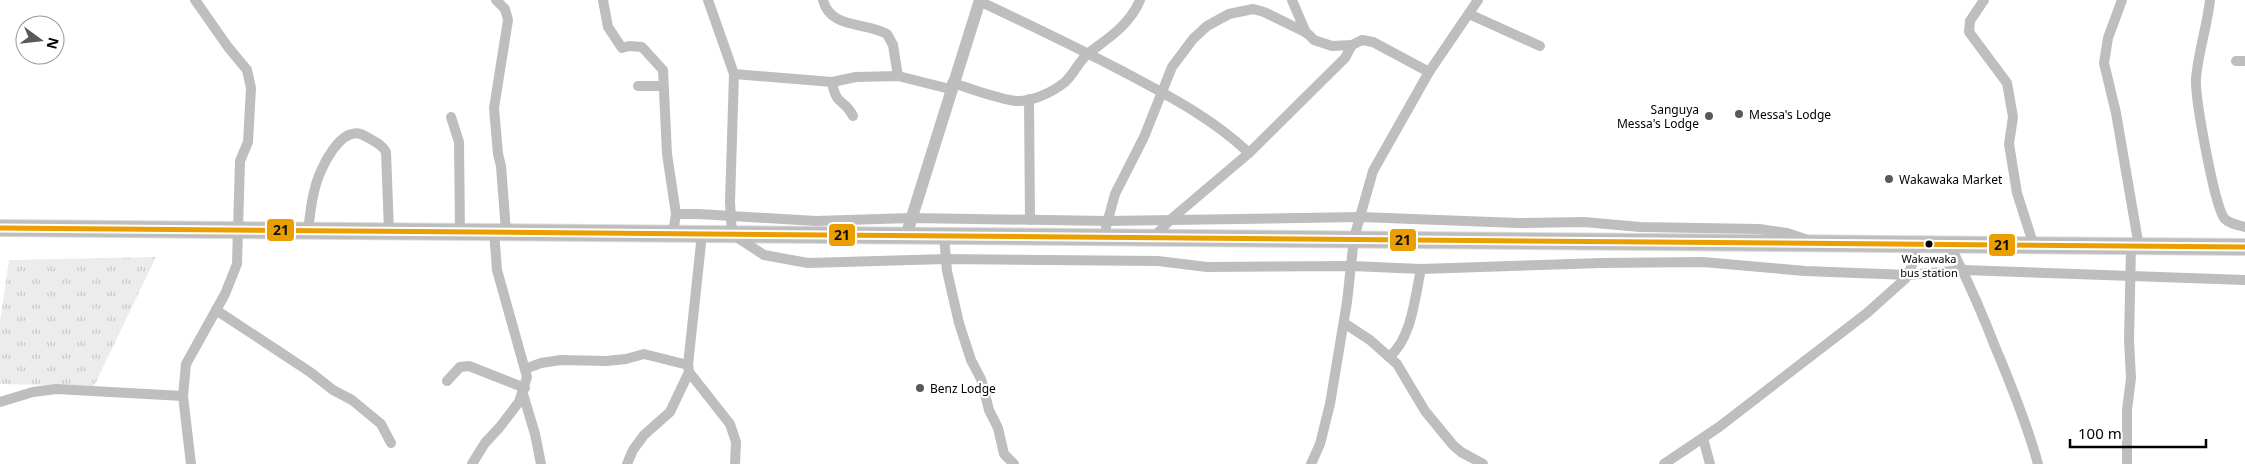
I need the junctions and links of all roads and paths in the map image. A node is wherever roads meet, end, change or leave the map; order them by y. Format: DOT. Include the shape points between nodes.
graph roads {
  1 [pos="195,0"];
  2 [pos="496,0"];
  3 [pos="603,0"];
  4 [pos="708,0"];
  5 [pos="823,0"];
  6 [pos="980,0"];
  7 [pos="1140,0"];
  8 [pos="1292,0"];
  9 [pos="1478,0"];
  10 [pos="1984,0"];
  11 [pos="2119,0"];
  12 [pos="2210,0"];
  13 [pos="1469,14"];
  14 [pos="1307,33"];
  15 [pos="1352,45"];
  16 [pos="1540,46"];
  17 [pos="1088,53"];
  18 [pos="1429,72"];
  19 [pos="734,74"];
  20 [pos="898,76"];
  21 [pos="832,82"];
  22 [pos="638,86"];
  23 [pos="663,86"];
  24 [pos="951,86"];
  25 [pos="1161,91"];
  26 [pos="1029,99"];
  27 [pos="852,116"];
  28 [pos="451,118"];
  29 [pos="1249,153"];
  30 [pos="676,214"];
  31 [pos="730,216"];
  32 [pos="1360,217"];
  33 [pos="911,218"];
  34 [pos="1030,220"];
  35 [pos="1170,220"];
  36 [pos="2245,227"];
  37 [pos="0,228"];
  38 [pos="237,229"];
  39 [pos="1106,229"];
  40 [pos="308,230"];
  41 [pos="389,231"];
  42 [pos="500,231"];
  43 [pos="460,232"];
  44 [pos="673,233"];
  45 [pos="702,234"];
  46 [pos="732,234"];
  47 [pos="906,236"];
  48 [pos="944,236"];
  49 [pos="1154,237"];
  50 [pos="1354,238"];
  51 [pos="1820,244"];
  52 [pos="1918,244"];
  53 [pos="1949,244"];
  54 [pos="2034,246"];
  55 [pos="2245,246"];
  56 [pos="2135,247"];
  57 [pos="946,259"];
  58 [pos="1352,266"];
  59 [pos="1421,269"];
  60 [pos="1963,270"];
  61 [pos="1908,275"];
  62 [pos="2130,275"];
  63 [pos="2245,280"];
  64 [pos="216,310"];
  65 [pos="1344,323"];
  66 [pos="1389,357"];
  67 [pos="525,369"];
  68 [pos="688,369"];
  69 [pos="447,381"];
  70 [pos="524,391"];
  71 [pos="183,396"];
  72 [pos="0,402"];
  73 [pos="1703,438"];
  74 [pos="391,443"];
  75 [pos="1004,459"];
  76 [pos="191,464"];
  77 [pos="472,464"];
  78 [pos="541,464"];
  79 [pos="628,464"];
  80 [pos="735,464"];
  81 [pos="1014,464"];
  82 [pos="1311,464"];
  83 [pos="1483,464"];
  84 [pos="1664,464"];
  85 [pos="1710,464"];
  86 [pos="2038,464"];
  87 [pos="2127,464"];
  1 -- 38 [label="street" via="250,77 248,142 240,161"];
  2 -- 42 [label="street" via="505,9 508,20 494,108"];
  3 -- 23 [label="street" via="608,27 619,44 622,48 642,47 663,70"];
  4 -- 19 [label="street"];
  5 -- 20 [label="street" via="841,22 887,34"];
  6 -- 17 [label="street"];
  6 -- 24 [label="street"];
  7 -- 17 [label="street" via="1111,38"];
  8 -- 14 [label="street"];
  9 -- 13 [label="street"];
  10 -- 54 [label="street" via="1970,21 1969,32 2007,83 2013,116 2009,144 2017,193"];
  11 -- 56 [label="street" via="2104,63 2116,113"];
  12 -- 36 [label="street" via="2196,80 2199,108 2220,208 2230,223"];
  13 -- 16 [label="street"];
  13 -- 18 [label="street"];
  14 -- 15 [label="street" via="1314,40 1332,46"];
  14 -- 25 [label="street" via="1252,9 1229,14 1207,26 1193,39 1172,67"];
  15 -- 18 [label="street" via="1362,40 1372,42"];
  15 -- 29 [label="street" via="1346,58"];
  17 -- 25 [label="street"];
  17 -- 26 [label="street" via="1067,80"];
  18 -- 32 [label="street" via="1373,171"];
  19 -- 21 [label="street"];
  19 -- 31 [label="street"];
  20 -- 21 [label="street" via="856,77"];
  20 -- 24 [label="street"];
  21 -- 27 [label="street" via="834,95"];
  22 -- 23 [label="street"];
  23 -- 30 [label="street" via="667,154"];
  24 -- 26 [label="street" via="1016,101"];
  24 -- 33 [label="street"];
  25 -- 29 [label="street" via="1213,122"];
  25 -- 39 [label="street" via="1144,137 1115,194"];
  26 -- 34 [label="street"];
  28 -- 43 [label="street" via="459,142"];
  29 -- 35 [label="street"];
  30 -- 31 [label="street"];
  30 -- 44 [label="street"];
  31 -- 33 [label="street" via="816,221"];
  31 -- 46 [label="street"];
  32 -- 35 [label="street"];
  32 -- 50 [label="street"];
  32 -- 51 [label="street" via="1759,229 1787,233"];
  33 -- 34 [label="street"];
  33 -- 47 [label="street"];
  34 -- 39 [label="street"];
  35 -- 39 [label="street"];
  35 -- 49 [label="street"];
  37 -- 38 [label="highway"];
  38 -- 40 [label="highway"];
  38 -- 64 [label="street" via="237,264"];
  39 -- 48 [label="highway"];
  39 -- 49 [label="highway"];
  40 -- 41 [label="highway"];
  40 -- 41 [label="street" via="315,186 324,164 333,149 355,132 383,147 386,152"];
  41 -- 43 [label="highway"];
  42 -- 43 [label="highway"];
  42 -- 44 [label="highway"];
  42 -- 67 [label="street" via="497,270"];
  44 -- 45 [label="highway"];
  45 -- 46 [label="highway"];
  45 -- 68 [label="street"];
  46 -- 47 [label="highway"];
  46 -- 57 [label="street" via="764,256 808,263"];
  47 -- 48 [label="highway"];
  48 -- 57 [label="street"];
  49 -- 50 [label="highway"];
  50 -- 51 [label="highway"];
  50 -- 58 [label="street"];
  51 -- 52 [label="highway"];
  52 -- 53 [label="highway"];
  52 -- 61 [label="street"];
  53 -- 54 [label="highway"];
  53 -- 60 [label="street"];
  54 -- 56 [label="highway"];
  55 -- 56 [label="highway"];
  56 -- 62 [label="street"];
  57 -- 58 [label="street" via="1158,261 1207,267"];
  57 -- 75 [label="street" via="959,323 998,428"];
  58 -- 59 [label="street"];
  58 -- 65 [label="street"];
  59 -- 61 [label="street" via="1703,262 1805,271"];
  59 -- 66 [label="street" via="1405,336 1397,351"];
  60 -- 61 [label="street"];
  60 -- 62 [label="street"];
  60 -- 86 [label="street" via="2012,386"];
  61 -- 73 [label="street" via="1867,313"];
  62 -- 63 [label="street"];
  62 -- 87 [label="street"];
  64 -- 71 [label="street" via="186,364"];
  64 -- 74 [label="street" via="352,400 381,424"];
  65 -- 66 [label="street"];
  65 -- 82 [label="street" via="1330,404 1320,444"];
  66 -- 83 [label="street" via="1425,411 1453,445"];
  67 -- 68 [label="street" via="561,360 606,361 644,354"];
  67 -- 70 [label="street"];
  68 -- 79 [label="street" via="670,412 644,435"];
  68 -- 80 [label="street" via="730,424 736,442"];
  69 -- 70 [label="street" via="460,367 469,366"];
  70 -- 77 [label="street" via="512,414 485,442"];
  70 -- 78 [label="street"];
  71 -- 72 [label="street" via="56,389"];
  71 -- 76 [label="street"];
  73 -- 84 [label="street"];
  73 -- 85 [label="street"];
  75 -- 81 [label="street"];
}
